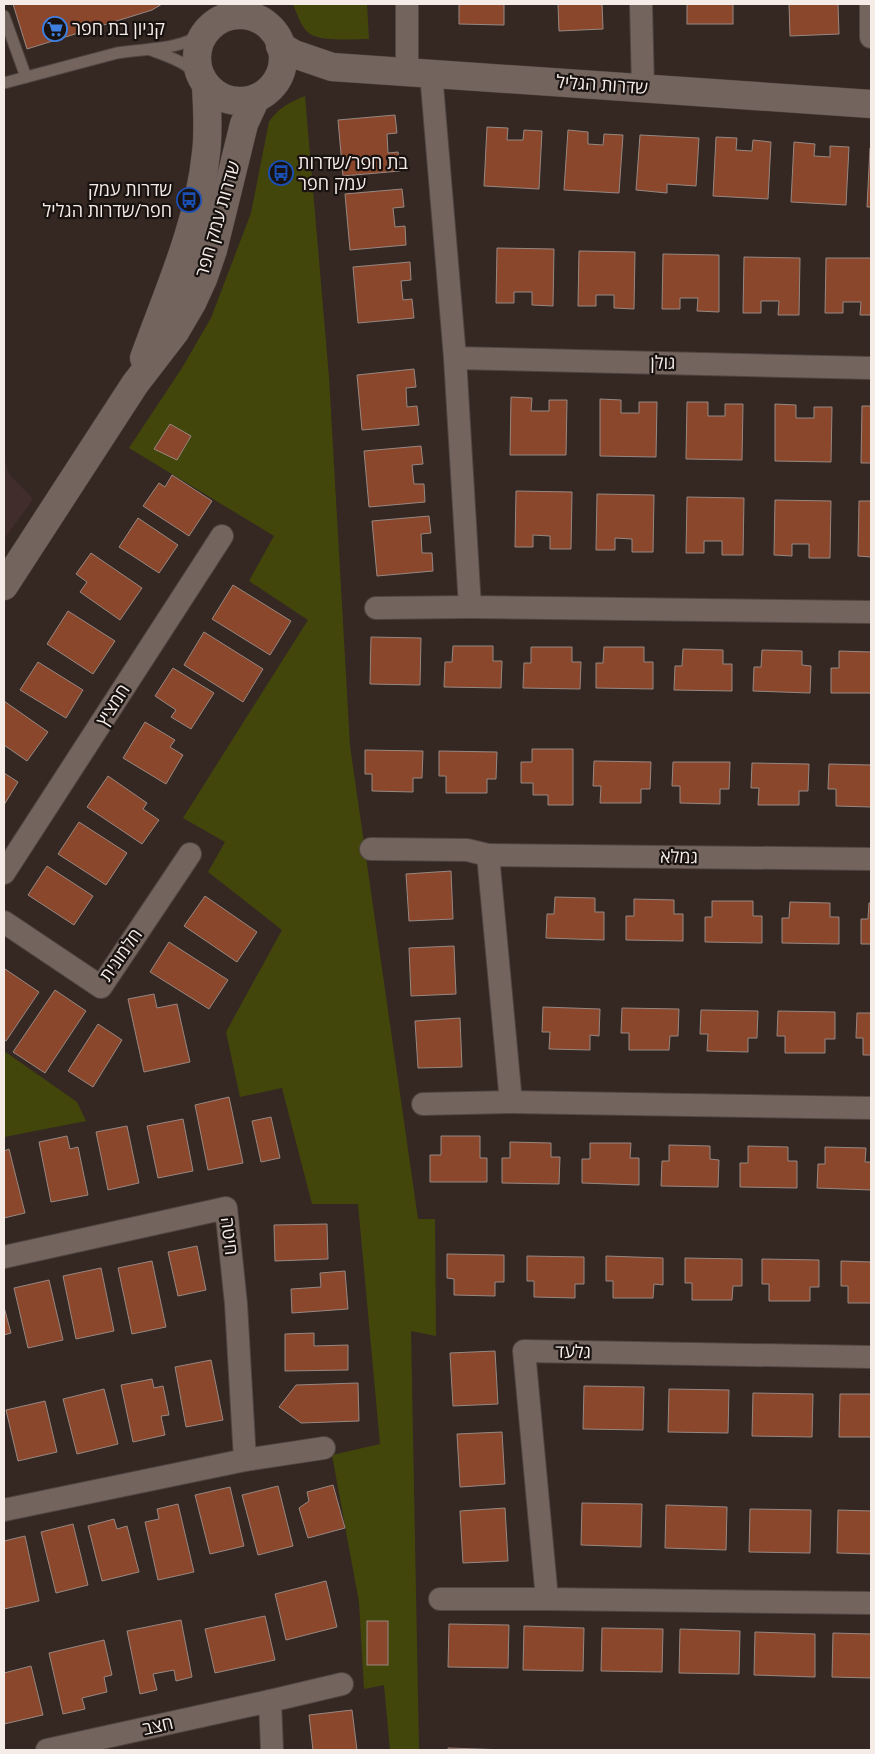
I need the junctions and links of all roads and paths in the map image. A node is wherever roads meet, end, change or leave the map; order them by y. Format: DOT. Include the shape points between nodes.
graph roads {
  1 [pos="407,4"];
  2 [pos="640,4"];
  3 [pos="871,4"];
  4 [pos="4,16"];
  5 [pos="211,20"];
  6 [pos="272,26"];
  7 [pos="871,37"];
  8 [pos="149,50"];
  9 [pos="332,67"];
  10 [pos="419,73"];
  11 [pos="26,77"];
  12 [pos="276,80"];
  13 [pos="204,81"];
  14 [pos="4,83"];
  15 [pos="643,88"];
  16 [pos="256,98"];
  17 [pos="871,104"];
  18 [pos="455,358"];
  19 [pos="871,368"];
  20 [pos="135,384"];
  21 [pos="222,536"];
  22 [pos="4,586"];
  23 [pos="470,607"];
  24 [pos="376,608"];
  25 [pos="871,612"];
  26 [pos="371,849"];
  27 [pos="190,854"];
  28 [pos="488,855"];
  29 [pos="871,859"];
  30 [pos="4,873"];
  31 [pos="4,922"];
  32 [pos="511,1102"];
  33 [pos="423,1104"];
  34 [pos="871,1108"];
  35 [pos="4,1257"];
  36 [pos="871,1357"];
  37 [pos="324,1448"];
  38 [pos="245,1460"];
  39 [pos="4,1510"];
  40 [pos="440,1599"];
  41 [pos="547,1599"];
  42 [pos="871,1603"];
  43 [pos="342,1684"];
  44 [pos="270,1701"];
  45 [pos="47,1750"];
  46 [pos="272,1750"];
  1 -- 10 [label="street"];
  2 -- 15 [label="street"];
  3 -- 7 [label="street"];
  4 -- 11 [label="lane"];
  5 -- 6 [label="street" via="248,16"];
  5 -- 8 [label="lane" via="193,40"];
  5 -- 13 [label="street" via="198,45 196,58"];
  6 -- 9 [label="street, שדרות הגליל" via="294,54"];
  6 -- 12 [label="street" via="283,54"];
  8 -- 11 [label="lane" via="117,52"];
  8 -- 13 [label="lane" via="178,60"];
  9 -- 10 [label="street, שדרות הגליל"];
  9 -- 12 [label="street, שדרות הגליל"];
  10 -- 15 [label="street, שדרות הגליל"];
  10 -- 18 [label="street"];
  11 -- 14 [label="lane"];
  12 -- 16 [label="street"];
  13 -- 16 [label="street" via="229,100"];
  13 -- 20 [label="street, שדרות עמק חפר" via="208,120 202,184 182,257"];
  15 -- 17 [label="street, שדרות הגליל"];
  16 -- 20 [label="street, שדרות עמק חפר" via="244,124 203,279 175,332"];
  18 -- 19 [label="street, גולן"];
  18 -- 23 [label="street"];
  20 -- 22 [label="street, שדרות עמק חפר"];
  21 -- 30 [label="street, חמציץ"];
  23 -- 24 [label="street"];
  23 -- 25 [label="street"];
  26 -- 28 [label="street, גמלא" via="467,850"];
  27 -- 31 [label="street, חלמונית" via="101,987"];
  28 -- 29 [label="street, גמלא"];
  28 -- 32 [label="street"];
  32 -- 33 [label="street"];
  32 -- 34 [label="street"];
  35 -- 38 [label="street, חיטה" via="226,1208 236,1304"];
  36 -- 41 [label="street, גלעד" via="524,1351"];
  37 -- 38 [label="street"];
  38 -- 39 [label="street"];
  40 -- 41 [label="street"];
  41 -- 42 [label="street"];
  43 -- 44 [label="street, חצב"];
  44 -- 45 [label="street, חצב"];
  44 -- 46 [label="street"];
}
